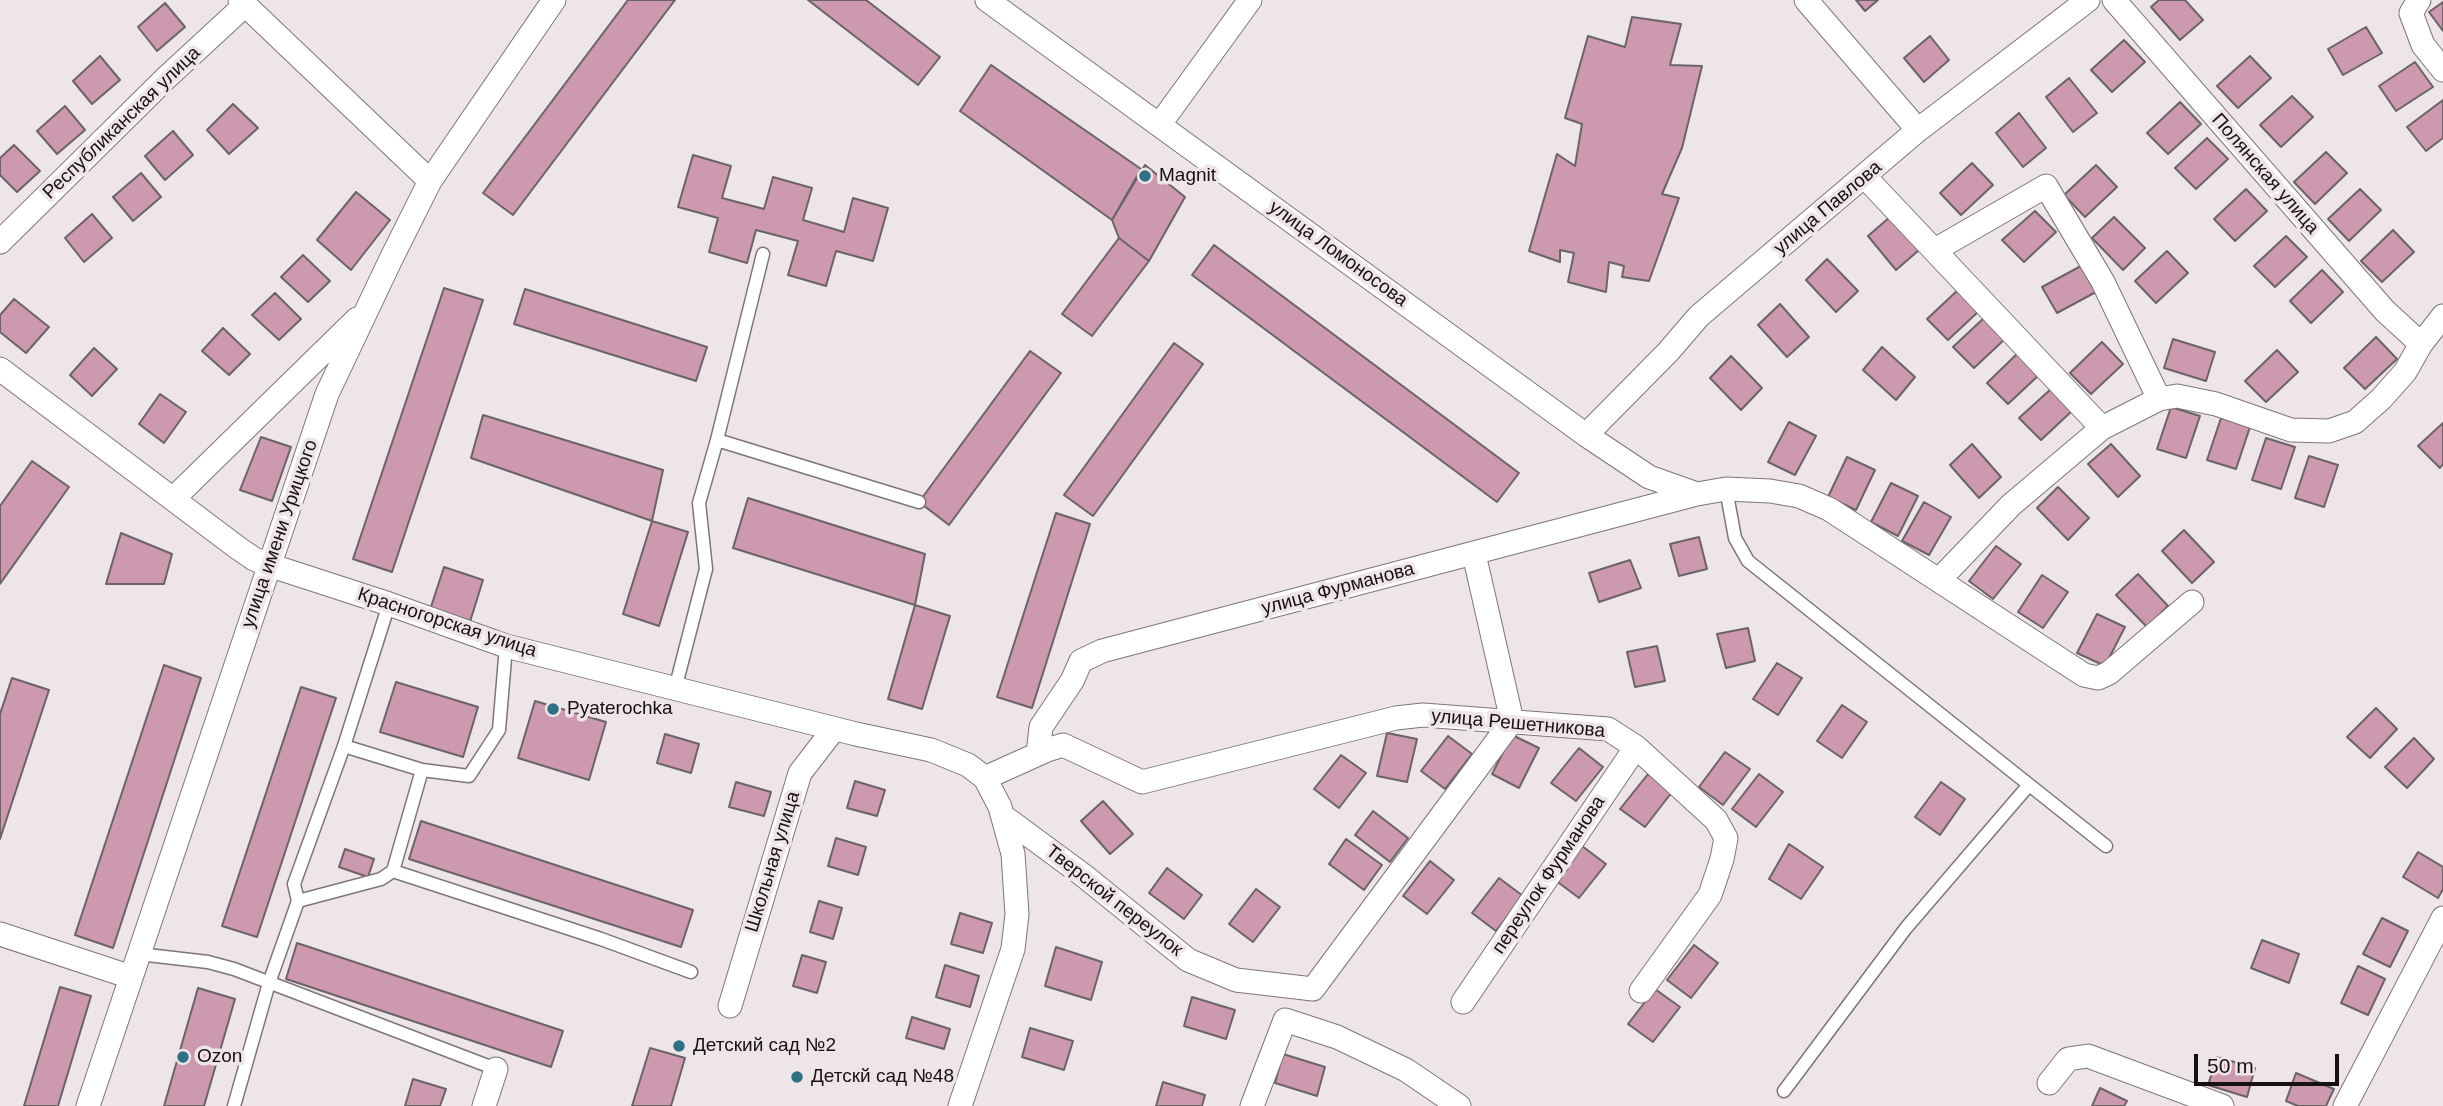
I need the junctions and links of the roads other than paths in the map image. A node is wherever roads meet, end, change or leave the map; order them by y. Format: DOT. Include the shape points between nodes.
graph roads {
  1 [pos="554,0"];
  2 [pos="987,0"];
  3 [pos="1250,0"];
  4 [pos="1806,0"];
  5 [pos="2088,0"];
  6 [pos="2114,0"];
  7 [pos="2419,0"];
  8 [pos="243,3"];
  9 [pos="2443,70"];
  10 [pos="1160,124"];
  11 [pos="1918,130"];
  12 [pos="1865,177"];
  13 [pos="430,181"];
  14 [pos="0,242"];
  15 [pos="1935,250"];
  16 [pos="763,254"];
  17 [pos="367,309"];
  18 [pos="2443,316"];
  19 [pos="2421,344"];
  20 [pos="0,369"];
  21 [pos="2159,399"];
  22 [pos="2102,428"];
  23 [pos="1586,435"];
  24 [pos="717,440"];
  25 [pos="1726,489"];
  26 [pos="1697,494"];
  27 [pos="174,498"];
  28 [pos="919,502"];
  29 [pos="1474,554"];
  30 [pos="269,565"];
  31 [pos="1939,580"];
  32 [pos="2192,602"];
  33 [pos="389,604"];
  34 [pos="506,646"];
  35 [pos="675,689"];
  36 [pos="1512,721"];
  37 [pos="834,729"];
  38 [pos="344,746"];
  39 [pos="1636,747"];
  40 [pos="1038,754"];
  41 [pos="422,770"];
  42 [pos="985,778"];
  43 [pos="2028,786"];
  44 [pos="1003,816"];
  45 [pos="2106,846"];
  46 [pos="393,871"];
  47 [pos="298,901"];
  48 [pos="2443,918"];
  49 [pos="0,934"];
  50 [pos="139,954"];
  51 [pos="691,972"];
  52 [pos="131,977"];
  53 [pos="269,983"];
  54 [pos="1641,991"];
  55 [pos="1463,1002"];
  56 [pos="730,1006"];
  57 [pos="496,1069"];
  58 [pos="2049,1083"];
  59 [pos="1784,1091"];
  60 [pos="88,1106"];
  61 [pos="234,1106"];
  62 [pos="484,1106"];
  63 [pos="960,1106"];
  64 [pos="1252,1106"];
  65 [pos="1459,1106"];
  66 [pos="2222,1106"];
  67 [pos="2345,1106"];
  1 -- 13 [label="street, улица имени Урицкого"];
  2 -- 10 [label="street, улица Ломоносова"];
  3 -- 10 [label="street"];
  4 -- 11 [label="street"];
  5 -- 11 [label="street, улица Павлова"];
  6 -- 19 [label="street, Полянская улица" via="2385,311"];
  7 -- 9 [label="street" via="2411,13 2423,45"];
  8 -- 13 [label="street"];
  8 -- 14 [label="street, Республиканская улица"];
  10 -- 23 [label="street, улица Ломоносова"];
  11 -- 12 [label="street, улица Павлова"];
  12 -- 15 [label="street"];
  12 -- 23 [label="street, улица Павлова" via="1699,316"];
  13 -- 17 [label="street, улица имени Урицкого"];
  15 -- 21 [label="street" via="2046,186 2103,282"];
  15 -- 22 [label="street"];
  16 -- 24 [label="lane"];
  17 -- 27 [label="street"];
  17 -- 30 [label="street, улица имени Урицкого" via="327,394"];
  18 -- 19 [label="street"];
  19 -- 21 [label="street" via="2405,372 2381,399 2355,422 2329,431 2291,430 2177,396"];
  20 -- 27 [label="street, Красногорская улица"];
  21 -- 22 [label="street"];
  22 -- 31 [label="street" via="2011,505"];
  23 -- 26 [label="street, улица Ломоносова" via="1649,477"];
  24 -- 28 [label="lane"];
  24 -- 35 [label="lane" via="699,503 706,569"];
  25 -- 26 [label="street, улица Фурманова"];
  25 -- 31 [label="street, улица Фурманова" via="1799,496 1829,509"];
  25 -- 43 [label="lane" via="1735,537 1748,561"];
  26 -- 29 [label="street, улица Фурманова"];
  27 -- 30 [label="street, Красногорская улица" via="238,548"];
  29 -- 36 [label="street"];
  29 -- 40 [label="street, улица Фурманова" via="1102,651 1082,661 1041,727"];
  30 -- 33 [label="street, Красногорская улица"];
  30 -- 50 [label="street, улица имени Урицкого"];
  31 -- 32 [label="street, улица Фурманова" via="2084,674 2098,678"];
  33 -- 34 [label="street, Красногорская улица"];
  33 -- 38 [label="lane"];
  34 -- 35 [label="street, Красногорская улица"];
  34 -- 41 [label="lane" via="499,730 469,776"];
  35 -- 37 [label="street, Красногорская улица"];
  36 -- 39 [label="street, улица Решетникова" via="1608,729"];
  36 -- 40 [label="street, улица Решетникова" via="1423,715 1396,718 1142,782 1063,745"];
  36 -- 44 [label="street, Тверской переулок" via="1313,989 1236,980 1188,960"];
  37 -- 42 [label="street, Красногорская улица" via="931,751 968,765"];
  37 -- 56 [label="street, Школьная улица" via="800,773"];
  38 -- 41 [label="lane"];
  38 -- 47 [label="lane" via="294,884"];
  39 -- 54 [label="street, улица Решетникова" via="1716,820 1727,838 1710,895"];
  39 -- 55 [label="street, переулок Фурманова"];
  40 -- 42 [label="street, улица Решетникова"];
  41 -- 46 [label="lane"];
  42 -- 44 [label="street"];
  43 -- 45 [label="lane"];
  43 -- 59 [label="lane" via="1906,928"];
  44 -- 63 [label="street" via="1013,854 1017,915 1013,949"];
  46 -- 47 [label="lane" via="381,879"];
  46 -- 51 [label="lane"];
  47 -- 53 [label="lane"];
  48 -- 67 [label="street"];
  49 -- 52 [label="street"];
  50 -- 52 [label="street, улица имени Урицкого"];
  50 -- 53 [label="lane" via="208,962"];
  52 -- 60 [label="street, улица имени Урицкого"];
  53 -- 57 [label="lane"];
  53 -- 61 [label="lane"];
  57 -- 62 [label="street"];
  58 -- 66 [label="street" via="2068,1059 2088,1056"];
  64 -- 65 [label="street" via="1285,1020 1336,1037 1406,1070"];
}
